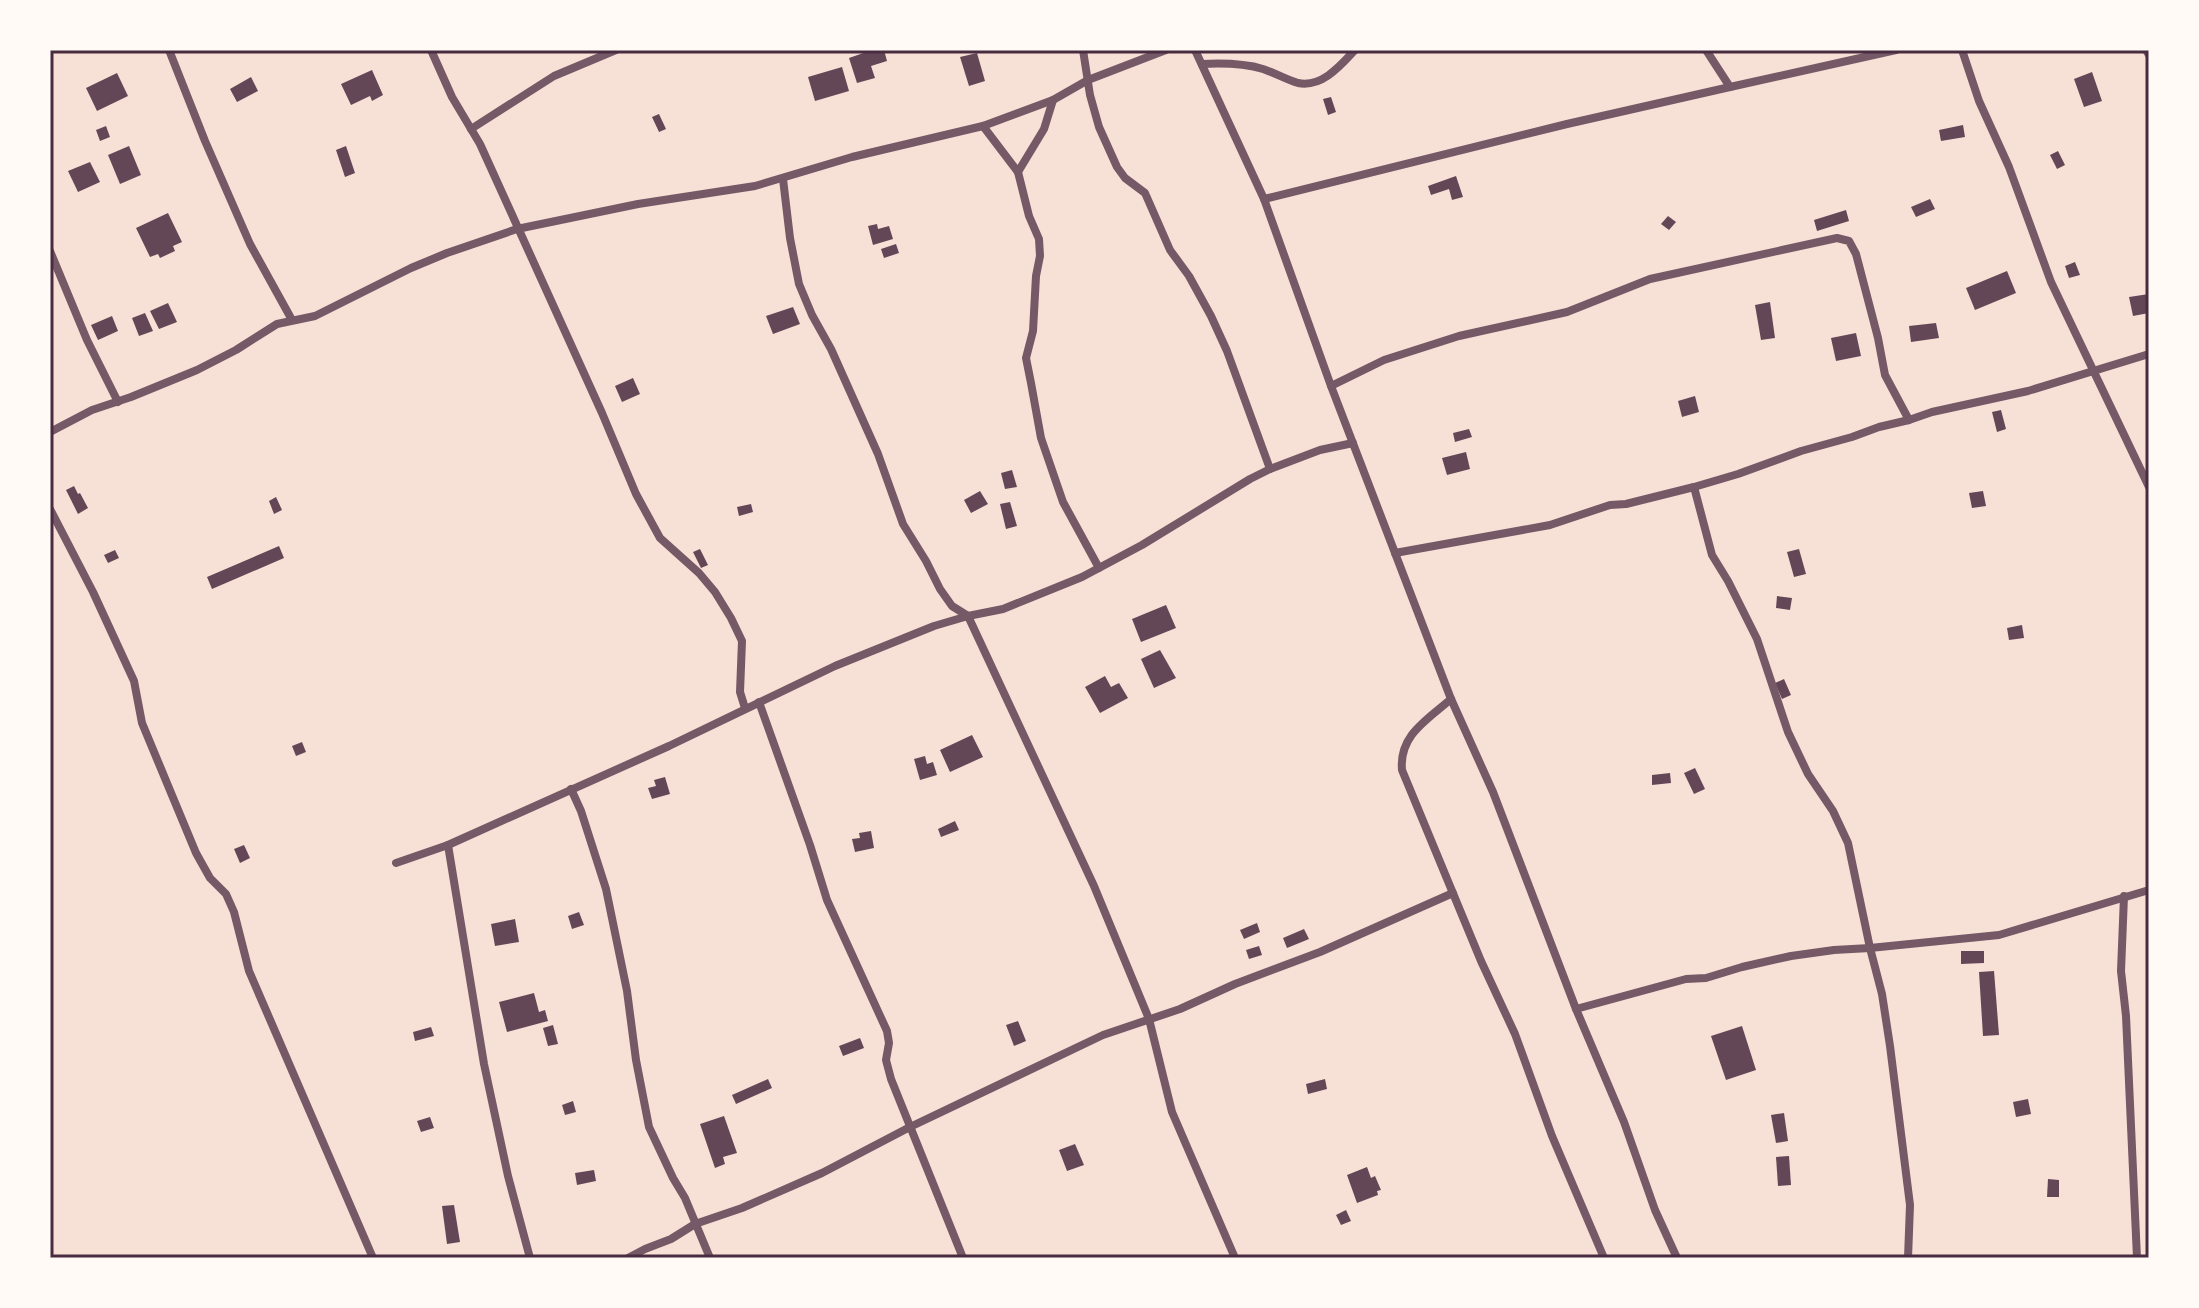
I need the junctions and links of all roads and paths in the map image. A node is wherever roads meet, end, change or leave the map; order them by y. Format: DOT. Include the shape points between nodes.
graph roads {
  1 [pos="169,50"];
  2 [pos="431,50"];
  3 [pos="616,50"];
  4 [pos="1083,50"];
  5 [pos="1166,50"];
  6 [pos="1195,50"];
  7 [pos="1355,50"];
  8 [pos="1706,50"];
  9 [pos="1896,50"];
  10 [pos="1962,50"];
  11 [pos="2146,50"];
  12 [pos="2149,55"];
  13 [pos="1202,64"];
  14 [pos="1088,80"];
  15 [pos="1730,87"];
  16 [pos="1053,100"];
  17 [pos="983,126"];
  18 [pos="471,129"];
  19 [pos="1018,172"];
  20 [pos="783,179"];
  21 [pos="1264,199"];
  22 [pos="517,229"];
  23 [pos="50,251"];
  24 [pos="292,320"];
  25 [pos="2149,354"];
  26 [pos="2093,372"];
  27 [pos="1331,386"];
  28 [pos="118,402"];
  29 [pos="1909,420"];
  30 [pos="50,432"];
  31 [pos="1353,443"];
  32 [pos="1270,469"];
  33 [pos="1694,487"];
  34 [pos="2149,487"];
  35 [pos="50,509"];
  36 [pos="1395,553"];
  37 [pos="1099,568"];
  38 [pos="968,616"];
  39 [pos="1451,699"];
  40 [pos="759,702"];
  41 [pos="745,708"];
  42 [pos="571,789"];
  43 [pos="448,845"];
  44 [pos="396,863"];
  45 [pos="2149,890"];
  46 [pos="1453,893"];
  47 [pos="2124,896"];
  48 [pos="1870,948"];
  49 [pos="1576,1009"];
  50 [pos="1149,1019"];
  51 [pos="910,1127"];
  52 [pos="695,1224"];
  53 [pos="373,1258"];
  54 [pos="530,1258"];
  55 [pos="628,1258"];
  56 [pos="710,1258"];
  57 [pos="963,1258"];
  58 [pos="1235,1258"];
  59 [pos="1604,1258"];
  60 [pos="1677,1258"];
  61 [pos="1908,1258"];
  62 [pos="2137,1258"];
  1 -- 24 [label="street" via="250,244"];
  2 -- 18 [label="street"];
  3 -- 18 [label="street" via="554,76"];
  4 -- 14 [label="street"];
  5 -- 14 [label="street"];
  6 -- 13 [label="street"];
  7 -- 13 [label="street" via="1337,70 1309,83 1244,64"];
  8 -- 15 [label="street"];
  9 -- 15 [label="street"];
  10 -- 26 [label="street" via="2051,282"];
  11 -- 12 [label="street"];
  13 -- 21 [label="street"];
  14 -- 16 [label="street"];
  14 -- 32 [label="street" via="1099,127 1117,167 1145,193 1170,250 1211,316"];
  15 -- 21 [label="street"];
  16 -- 17 [label="street"];
  16 -- 19 [label="street" via="1044,129"];
  17 -- 19 [label="street"];
  17 -- 20 [label="street"];
  18 -- 22 [label="street"];
  19 -- 37 [label="street" via="1039,239 1033,331 1026,358 1041,438 1063,502"];
  20 -- 22 [label="street"];
  20 -- 38 [label="street" via="799,284 812,315 878,454 903,524 952,606"];
  21 -- 27 [label="street"];
  22 -- 24 [label="street" via="411,268 315,316"];
  22 -- 41 [label="street" via="660,538 715,592 742,641 740,692"];
  23 -- 28 [label="street"];
  24 -- 28 [label="street" via="197,370"];
  25 -- 26 [label="street"];
  26 -- 29 [label="street"];
  26 -- 34 [label="street"];
  27 -- 29 [label="street" via="1384,360 1459,336 1567,312 1650,279 1837,238 1849,241 1856,254 1885,375"];
  27 -- 31 [label="street"];
  28 -- 30 [label="street"];
  29 -- 33 [label="street"];
  31 -- 32 [label="street"];
  31 -- 36 [label="street"];
  32 -- 37 [label="street"];
  33 -- 36 [label="street" via="1610,505 1550,525"];
  33 -- 48 [label="street" via="1712,555 1757,639 1788,732 1848,843"];
  35 -- 53 [label="street" via="134,681 142,723 196,853 234,912 249,971"];
  36 -- 39 [label="street"];
  37 -- 38 [label="street" via="1003,609"];
  38 -- 40 [label="street" via="835,666"];
  38 -- 50 [label="street" via="1094,886"];
  39 -- 46 [label="street" via="1410,735 1401,755 1402,770"];
  39 -- 49 [label="street" via="1493,792"];
  40 -- 41 [label="street"];
  40 -- 51 [label="street" via="827,900 887,1031 886,1060"];
  41 -- 42 [label="street"];
  42 -- 43 [label="street"];
  42 -- 52 [label="street" via="606,889 649,1127"];
  43 -- 44 [label="street"];
  43 -- 54 [label="street" via="484,1064"];
  45 -- 47 [label="street"];
  46 -- 50 [label="street"];
  46 -- 59 [label="street"];
  47 -- 48 [label="street" via="1999,935"];
  47 -- 62 [label="street" via="2121,971"];
  48 -- 49 [label="street" via="1791,956"];
  48 -- 61 [label="street" via="1898,1106 1910,1205"];
  49 -- 60 [label="street"];
  50 -- 51 [label="street" via="1103,1035"];
  50 -- 58 [label="street" via="1172,1112"];
  51 -- 52 [label="street" via="822,1173"];
  51 -- 57 [label="street"];
  52 -- 55 [label="street"];
  52 -- 56 [label="street"];
}
